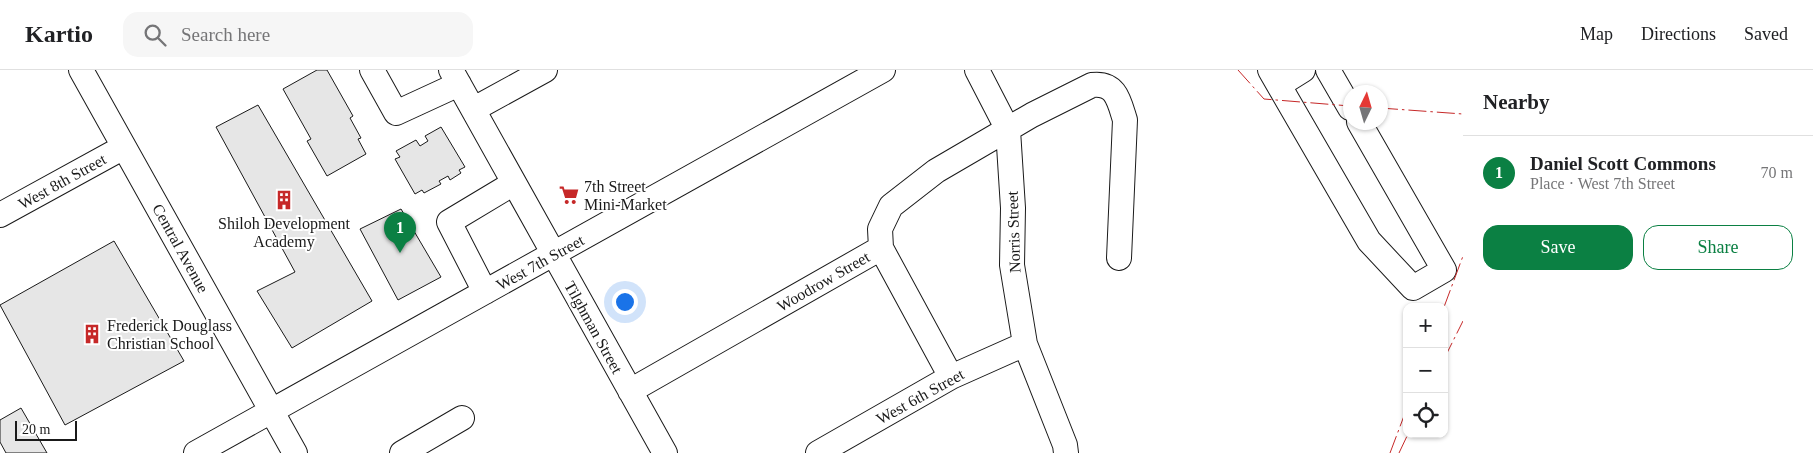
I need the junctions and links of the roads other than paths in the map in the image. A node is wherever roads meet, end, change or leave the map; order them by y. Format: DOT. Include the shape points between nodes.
graph roads {
  1 [pos="81,70"];
  2 [pos="372,70"];
  3 [pos="545,70"];
  4 [pos="883,70"];
  5 [pos="978,70"];
  6 [pos="1303,70"];
  7 [pos="1328,70"];
  8 [pos="455,77"];
  9 [pos="1275,78"];
  10 [pos="1343,96"];
  11 [pos="474,109"];
  12 [pos="1008,130"];
  13 [pos="1364,130"];
  14 [pos="124,147"];
  15 [pos="514,183"];
  16 [pos="0,214"];
  17 [pos="881,248"];
  18 [pos="554,254"];
  19 [pos="1119,258"];
  20 [pos="485,292"];
  21 [pos="1024,344"];
  22 [pos="951,377"];
  23 [pos="630,391"];
  24 [pos="272,411"];
  25 [pos="462,418"];
  26 [pos="831,450"];
  27 [pos="196,453"];
  28 [pos="295,453"];
  29 [pos="402,453"];
  30 [pos="664,453"];
  31 [pos="1066,453"];
  1 -- 14 [label="street, Central Avenue"];
  2 -- 8 [label="street" via="396,113"];
  3 -- 11 [label="street"];
  4 -- 18 [label="street, West 7th Street"];
  5 -- 12 [label="street, Norris Street"];
  6 -- 9 [label="street"];
  7 -- 10 [label="street"];
  8 -- 11 [label="street, Tilghman Street"];
  9 -- 13 [label="street" via="1369,241 1414,288 1444,270"];
  11 -- 15 [label="street, Tilghman Street"];
  12 -- 17 [label="street, Woodrow Street" via="936,171 891,206 880,229"];
  12 -- 19 [label="street, Woodrow Street" via="1092,85 1102,84 1111,88 1119,99 1124,120"];
  12 -- 21 [label="street, Norris Street" via="1012,265"];
  14 -- 16 [label="street, West 8th Street"];
  14 -- 24 [label="street, Central Avenue"];
  15 -- 18 [label="street, Tilghman Street"];
  15 -- 20 [label="street" via="449,222"];
  17 -- 22 [label="street"];
  17 -- 23 [label="street, Woodrow Street"];
  18 -- 20 [label="street, West 7th Street"];
  18 -- 23 [label="street, Tilghman Street"];
  20 -- 24 [label="street, West 7th Street"];
  21 -- 22 [label="street, West 6th Street"];
  21 -- 31 [label="street, Norris Street"];
  22 -- 26 [label="street, West 6th Street"];
  23 -- 30 [label="street, Tilghman Street"];
  24 -- 27 [label="street, West 7th Street"];
  24 -- 28 [label="street, Central Avenue"];
  25 -- 29 [label="street"];
}
